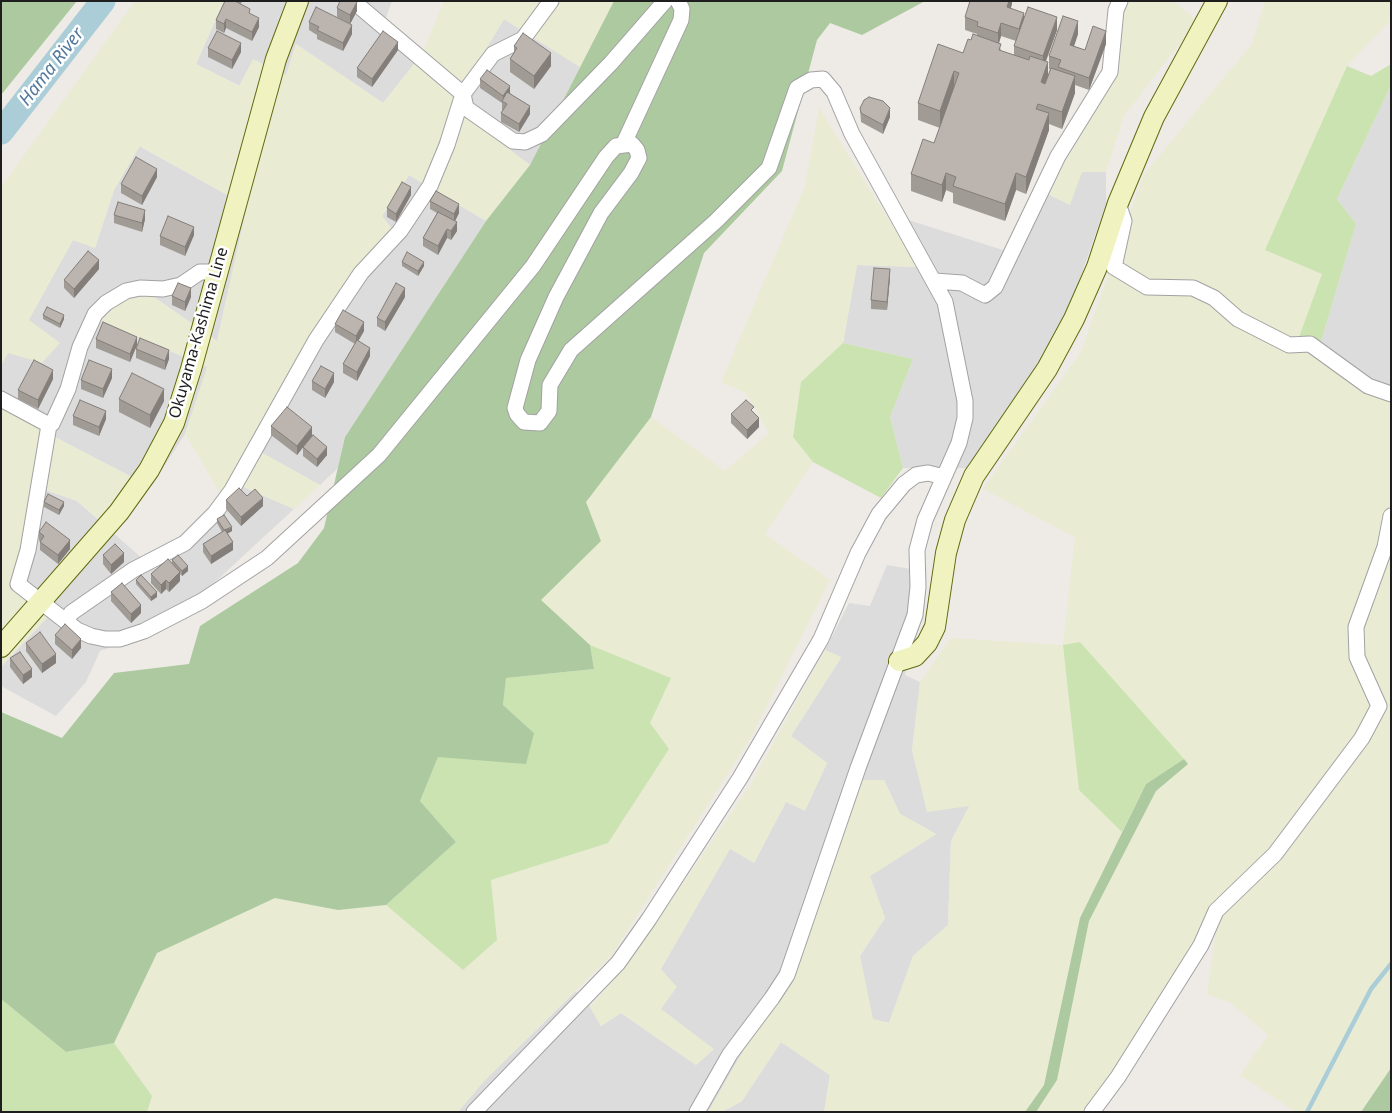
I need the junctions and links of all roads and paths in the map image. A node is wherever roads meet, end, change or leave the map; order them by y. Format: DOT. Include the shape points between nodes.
graph roads {
  1 [pos="298,1"];
  2 [pos="353,1"];
  3 [pos="551,1"];
  4 [pos="665,1"];
  5 [pos="678,1"];
  6 [pos="1120,1"];
  7 [pos="1217,1"];
  8 [pos="463,94"];
  9 [pos="624,143"];
  10 [pos="1118,203"];
  11 [pos="216,272"];
  12 [pos="935,281"];
  13 [pos="1391,394"];
  14 [pos="1,399"];
  15 [pos="49,425"];
  16 [pos="944,477"];
  17 [pos="1391,516"];
  18 [pos="41,603"];
  19 [pos="66,621"];
  20 [pos="1,647"];
  21 [pos="899,660"];
  22 [pos="474,1112"];
  23 [pos="697,1112"];
  24 [pos="1092,1112"];
  1 -- 11 [label="street, Okuyama-Kashima Line" via="276,59"];
  2 -- 8 [label="street"];
  3 -- 8 [label="street" via="522,39 493,54"];
  4 -- 8 [label="street" via="542,134 525,142 514,141 466,108"];
  5 -- 9 [label="street" via="682,9 681,20"];
  6 -- 12 [label="street" via="1116,10 1110,72 1058,156 994,287 985,295 962,283"];
  7 -- 10 [label="street" via="1154,117"];
  8 -- 19 [label="street" via="430,186 400,231 360,273 316,340 216,513 185,543 133,570 71,613"];
  9 -- 12 [label="street" via="632,144 639,158 601,213 556,297 528,360 515,408 524,422 540,423 549,411 550,385 571,350 716,221 769,168 797,88 811,80 823,79 834,92 852,134"];
  9 -- 19 [label="street" via="616,146 606,157 534,266 379,455 267,558 202,601 144,631 120,639 91,636"];
  10 -- 13 [label="street" via="1124,221 1114,267 1147,287 1193,288 1289,346 1310,344 1368,386"];
  10 -- 21 [label="street" via="1097,266 1074,319 1048,369 974,476 955,520 946,553 935,627 915,656"];
  11 -- 15 [label="street" via="200,272 181,285 163,289 126,291 106,303 95,314 80,347 68,389"];
  11 -- 18 [label="street, Okuyama-Kashima Line" via="174,423 149,470 119,512"];
  12 -- 16 [label="street" via="945,302 965,401 965,418"];
  14 -- 15 [label="street"];
  15 -- 18 [label="street" via="28,550 18,579 18,584"];
  16 -- 21 [label="street" via="925,520 917,550 915,616"];
  16 -- 22 [label="street" via="916,474 879,514 858,553 821,639 740,778 649,920 618,963"];
  17 -- 24 [label="street" via="1386,547 1356,627 1357,657 1379,706 1362,738 1275,854 1216,911 1201,945 1118,1077"];
  18 -- 19 [label="street"];
  18 -- 20 [label="street, Okuyama-Kashima Line"];
  21 -- 23 [label="street" via="787,975 730,1054"];
}
